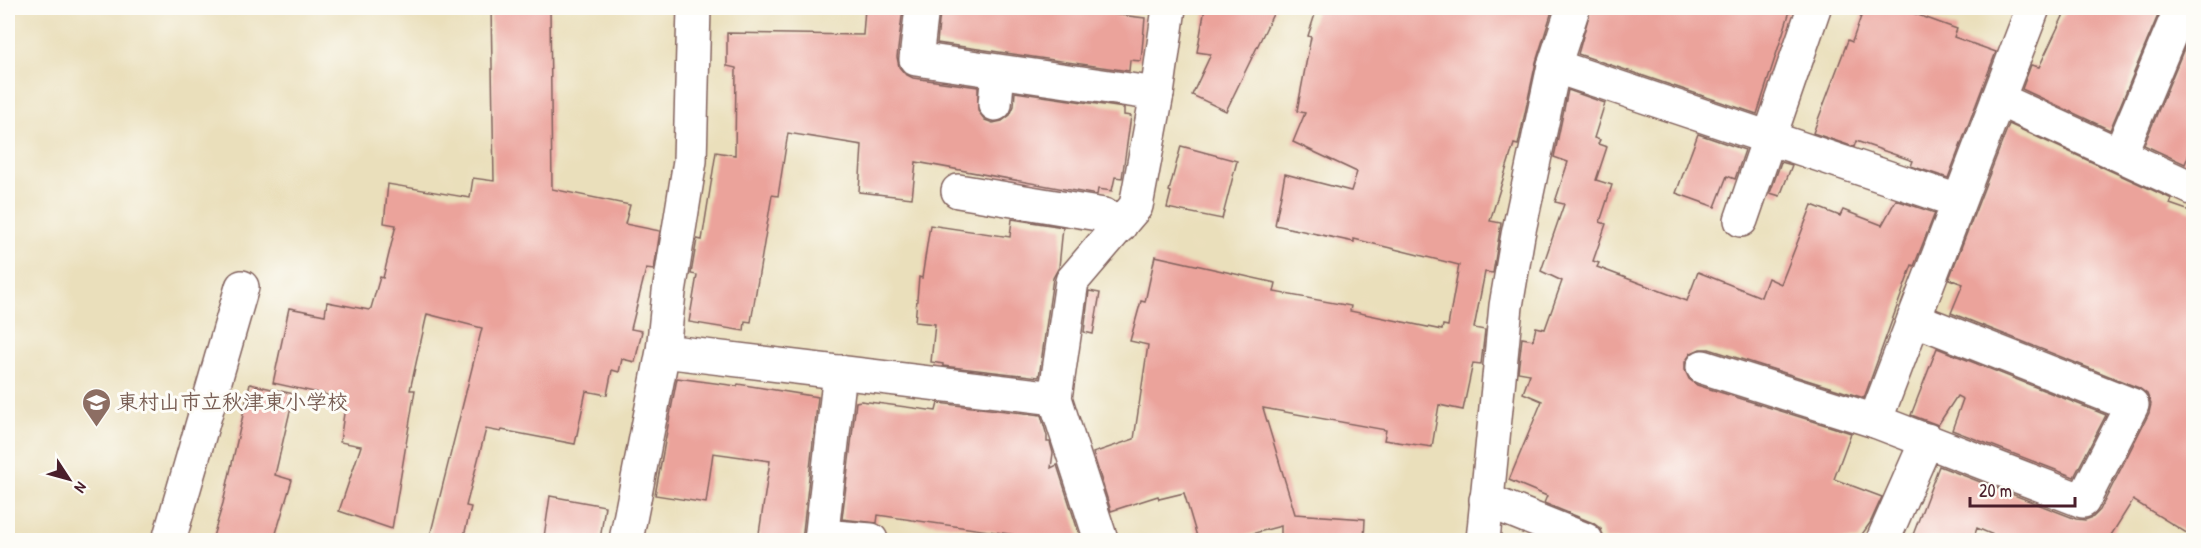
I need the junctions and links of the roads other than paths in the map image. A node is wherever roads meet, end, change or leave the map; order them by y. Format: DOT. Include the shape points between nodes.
graph roads {
  1 [pos="694,8"];
  2 [pos="922,8"];
  3 [pos="1169,8"];
  4 [pos="1573,8"];
  5 [pos="1814,8"];
  6 [pos="2032,8"];
  7 [pos="2181,8"];
  8 [pos="1554,66"];
  9 [pos="998,72"];
  10 [pos="1157,94"];
  11 [pos="1998,99"];
  12 [pos="995,104"];
  13 [pos="1769,137"];
  14 [pos="2120,154"];
  15 [pos="2193,189"];
  16 [pos="958,191"];
  17 [pos="1958,201"];
  18 [pos="1741,220"];
  19 [pos="1120,226"];
  20 [pos="242,287"];
  21 [pos="1914,319"];
  22 [pos="663,351"];
  23 [pos="1703,367"];
  24 [pos="840,372"];
  25 [pos="1055,398"];
  26 [pos="1875,421"];
  27 [pos="1927,440"];
  28 [pos="1486,500"];
  29 [pos="822,538"];
  30 [pos="173,539"];
  31 [pos="626,540"];
  32 [pos="871,540"];
  33 [pos="1101,540"];
  34 [pos="1483,540"];
  35 [pos="1586,540"];
  36 [pos="1883,540"];
  1 -- 22 [label="street" via="690,161"];
  2 -- 9 [label="street" via="916,60"];
  3 -- 10 [label="street"];
  4 -- 8 [label="street"];
  5 -- 13 [label="street"];
  6 -- 11 [label="street"];
  7 -- 14 [label="street"];
  8 -- 13 [label="street"];
  8 -- 28 [label="street" via="1506,306"];
  9 -- 10 [label="street"];
  9 -- 12 [label="street"];
  10 -- 19 [label="street" via="1136,206"];
  11 -- 14 [label="street"];
  11 -- 17 [label="street"];
  13 -- 17 [label="street"];
  13 -- 18 [label="street"];
  14 -- 15 [label="street"];
  16 -- 19 [label="street" via="1104,215"];
  17 -- 21 [label="street"];
  19 -- 25 [label="street" via="1072,281"];
  20 -- 30 [label="street"];
  21 -- 26 [label="street"];
  21 -- 27 [label="street" via="2132,405 2083,501"];
  22 -- 24 [label="street"];
  22 -- 31 [label="street"];
  23 -- 26 [label="street"];
  24 -- 25 [label="street"];
  24 -- 29 [label="street"];
  25 -- 33 [label="street"];
  26 -- 27 [label="street"];
  27 -- 36 [label="street"];
  28 -- 34 [label="street"];
  28 -- 35 [label="street"];
  29 -- 32 [label="street"];
}
